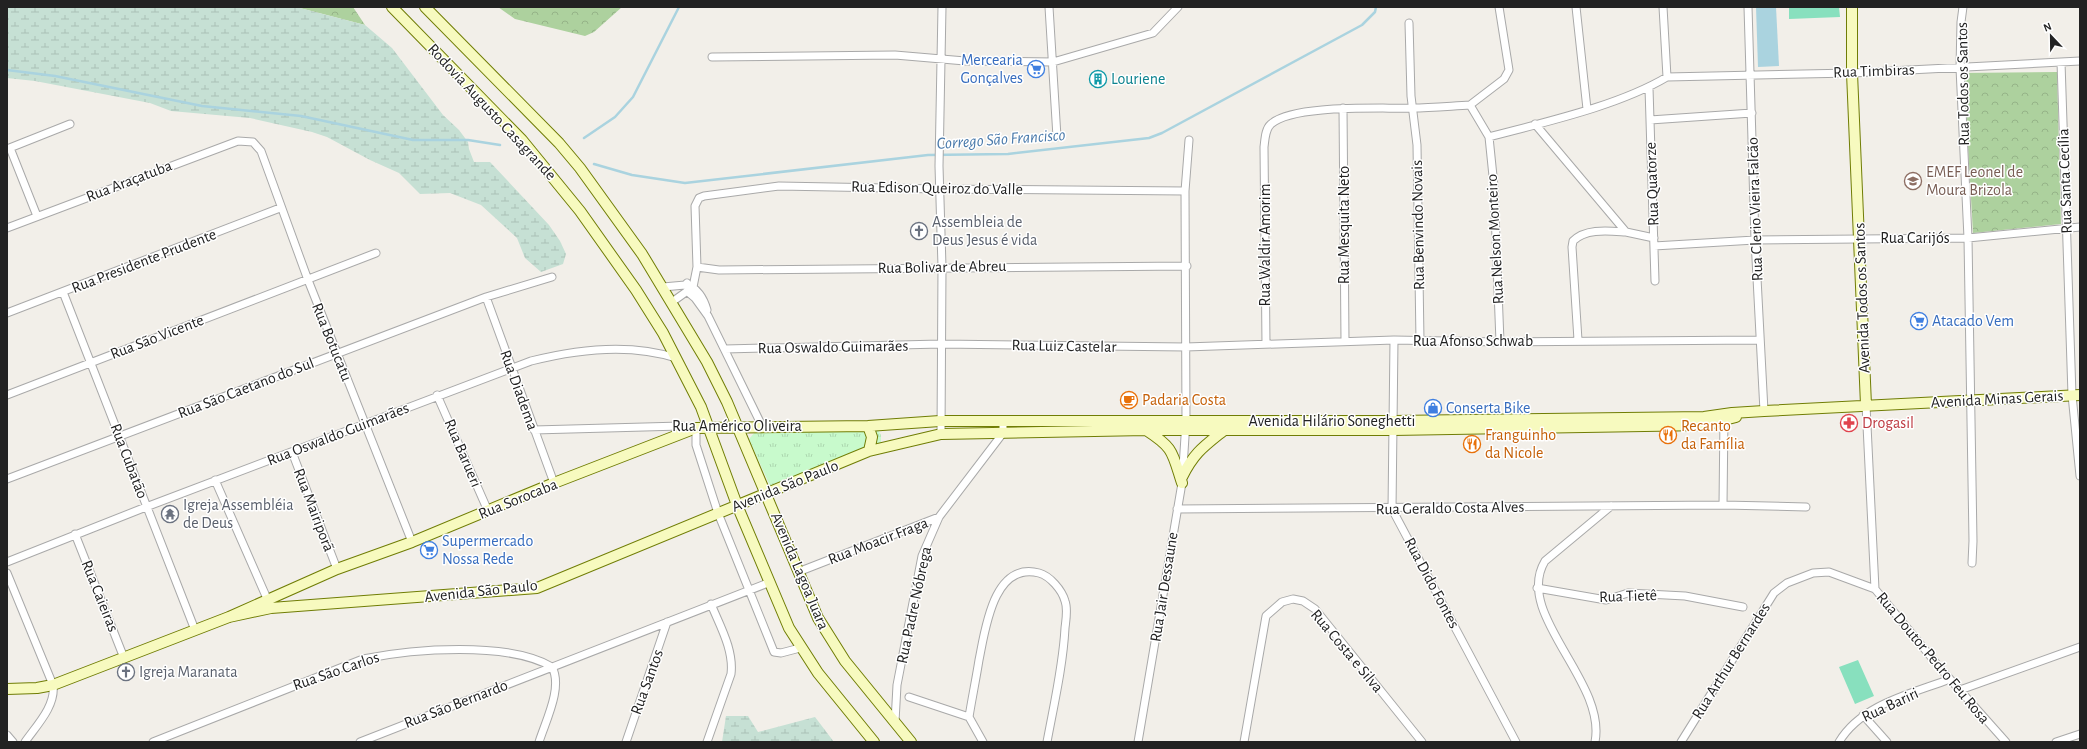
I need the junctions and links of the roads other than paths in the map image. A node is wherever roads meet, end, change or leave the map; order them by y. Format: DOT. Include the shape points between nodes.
graph roads {
  1 [pos="392,7"];
  2 [pos="426,7"];
  3 [pos="942,7"];
  4 [pos="1050,7"];
  5 [pos="1178,7"];
  6 [pos="1499,7"];
  7 [pos="1576,7"];
  8 [pos="1664,7"];
  9 [pos="1748,7"];
  10 [pos="1852,7"];
  11 [pos="1963,7"];
  12 [pos="1409,23"];
  13 [pos="712,57"];
  14 [pos="942,59"];
  15 [pos="2080,61"];
  16 [pos="1053,62"];
  17 [pos="2061,62"];
  18 [pos="1960,68"];
  19 [pos="1852,73"];
  20 [pos="1751,74"];
  21 [pos="1667,77"];
  22 [pos="1649,88"];
  23 [pos="1470,105"];
  24 [pos="1343,108"];
  25 [pos="1413,108"];
  26 [pos="1587,109"];
  27 [pos="1752,114"];
  28 [pos="1650,120"];
  29 [pos="70,124"];
  30 [pos="1535,124"];
  31 [pos="1057,137"];
  32 [pos="1489,137"];
  33 [pos="1189,140"];
  34 [pos="253,142"];
  35 [pos="8,149"];
  36 [pos="940,189"];
  37 [pos="1185,191"];
  38 [pos="280,208"];
  39 [pos="37,216"];
  40 [pos="2080,227"];
  41 [pos="7,228"];
  42 [pos="2066,228"];
  43 [pos="1626,232"];
  44 [pos="1654,238"];
  45 [pos="1860,238"];
  46 [pos="1968,238"];
  47 [pos="1754,240"];
  48 [pos="1654,246"];
  49 [pos="376,253"];
  50 [pos="1187,266"];
  51 [pos="942,267"];
  52 [pos="696,268"];
  53 [pos="552,277"];
  54 [pos="308,280"];
  55 [pos="1655,281"];
  56 [pos="685,285"];
  57 [pos="663,286"];
  58 [pos="690,290"];
  59 [pos="63,292"];
  60 [pos="486,297"];
  61 [pos="672,302"];
  62 [pos="7,313"];
  63 [pos="1394,340"];
  64 [pos="1578,340"];
  65 [pos="1760,340"];
  66 [pos="1345,341"];
  67 [pos="1420,341"];
  68 [pos="1500,342"];
  69 [pos="941,344"];
  70 [pos="1266,344"];
  71 [pos="1186,347"];
  72 [pos="725,349"];
  73 [pos="337,353"];
  74 [pos="676,358"];
  75 [pos="92,362"];
  76 [pos="511,367"];
  77 [pos="7,395"];
  78 [pos="2076,395"];
  79 [pos="437,396"];
  80 [pos="1971,400"];
  81 [pos="1866,405"];
  82 [pos="1764,411"];
  83 [pos="1724,418"];
  84 [pos="940,421"];
  85 [pos="1003,422"];
  86 [pos="365,424"];
  87 [pos="738,426"];
  88 [pos="762,426"];
  89 [pos="868,426"];
  90 [pos="1087,426"];
  91 [pos="1186,426"];
  92 [pos="1393,426"];
  93 [pos="710,427"];
  94 [pos="696,428"];
  95 [pos="534,430"];
  96 [pos="1146,430"];
  97 [pos="1223,431"];
  98 [pos="1003,433"];
  99 [pos="941,434"];
  100 [pos="119,436"];
  101 [pos="869,451"];
  102 [pos="292,452"];
  103 [pos="2080,476"];
  104 [pos="7,479"];
  105 [pos="215,480"];
  106 [pos="1182,480"];
  107 [pos="554,483"];
  108 [pos="766,493"];
  109 [pos="1723,505"];
  110 [pos="737,506"];
  111 [pos="1611,506"];
  112 [pos="1806,506"];
  113 [pos="146,507"];
  114 [pos="1176,509"];
  115 [pos="1392,509"];
  116 [pos="488,511"];
  117 [pos="718,513"];
  118 [pos="939,517"];
  119 [pos="76,534"];
  120 [pos="412,542"];
  121 [pos="7,562"];
  122 [pos="1972,563"];
  123 [pos="337,569"];
  124 [pos="798,572"];
  125 [pos="7,573"];
  126 [pos="768,583"];
  127 [pos="1787,583"];
  128 [pos="1537,588"];
  129 [pos="1875,589"];
  130 [pos="750,590"];
  131 [pos="269,603"];
  132 [pos="711,604"];
  133 [pos="1743,607"];
  134 [pos="667,622"];
  135 [pos="195,630"];
  136 [pos="800,648"];
  137 [pos="2080,648"];
  138 [pos="124,658"];
  139 [pos="552,667"];
  140 [pos="1950,679"];
  141 [pos="53,685"];
  142 [pos="7,689"];
  143 [pos="1960,690"];
  144 [pos="909,697"];
  145 [pos="1863,715"];
  146 [pos="969,717"];
  147 [pos="896,724"];
  148 [pos="2080,734"];
  149 [pos="7,735"];
  150 [pos="13,742"];
  151 [pos="25,742"];
  152 [pos="153,742"];
  153 [pos="360,742"];
  154 [pos="539,742"];
  155 [pos="626,742"];
  156 [pos="707,742"];
  157 [pos="874,742"];
  158 [pos="911,742"];
  159 [pos="982,742"];
  160 [pos="1047,742"];
  161 [pos="1138,742"];
  162 [pos="1244,742"];
  163 [pos="1422,742"];
  164 [pos="1516,742"];
  165 [pos="1595,742"];
  166 [pos="1680,742"];
  167 [pos="1839,742"];
  168 [pos="1887,742"];
  169 [pos="2006,742"];
  170 [pos="2056,742"];
  1 -- 74 [label="street, Rodovia Augusto Casagrande" via="518,136 562,189 636,290"];
  2 -- 57 [label="street, Avenida Lagoa Juara" via="559,143 624,227"];
  3 -- 14 [label="street"];
  4 -- 16 [label="street"];
  5 -- 16 [label="street" via="1153,33"];
  6 -- 23 [label="street" via="1509,70 1504,79"];
  7 -- 26 [label="street"];
  8 -- 21 [label="street"];
  9 -- 20 [label="street, Rua Clerio Vieira Falcão"];
  10 -- 19 [label="street, Avenida Todos os Santos"];
  11 -- 18 [label="street, Rua Todos os Santos"];
  12 -- 25 [label="street, Rua Benvindo Novais"];
  13 -- 14 [label="street" via="895,55"];
  14 -- 16 [label="street"];
  14 -- 36 [label="street"];
  15 -- 17 [label="street, Rua Timbiras"];
  16 -- 31 [label="street"];
  17 -- 18 [label="street, Rua Timbiras"];
  17 -- 42 [label="street, Rua Santa Cecília"];
  18 -- 19 [label="street, Rua Timbiras"];
  18 -- 46 [label="street, Rua Todos os Santos"];
  19 -- 20 [label="street, Rua Timbiras"];
  19 -- 45 [label="street, Avenida Todos os Santos"];
  20 -- 21 [label="street, Rua Timbiras"];
  20 -- 27 [label="street, Rua Clerio Vieira Falcão"];
  21 -- 22 [label="street"];
  22 -- 26 [label="street"];
  22 -- 28 [label="street, Rua Quatorze"];
  23 -- 25 [label="street, Rua Waldir Amorim"];
  23 -- 32 [label="street"];
  24 -- 25 [label="street, Rua Waldir Amorim"];
  24 -- 66 [label="street, Rua Mesquita Neto"];
  24 -- 70 [label="street, Rua Waldir Amorim" via="1288,116 1268,127 1264,147"];
  25 -- 67 [label="street, Rua Benvindo Novais" via="1417,145"];
  26 -- 30 [label="street"];
  27 -- 28 [label="street"];
  27 -- 47 [label="street, Rua Clerio Vieira Falcão"];
  28 -- 44 [label="street, Rua Quatorze"];
  29 -- 35 [label="street"];
  30 -- 32 [label="street"];
  30 -- 43 [label="street"];
  32 -- 68 [label="street, Rua Nelson Monteiro" via="1494,186"];
  33 -- 37 [label="street, Rua Jair Dessaune"];
  34 -- 38 [label="street, Rua Botucatu" via="261,151"];
  34 -- 39 [label="street, Rua Araçatuba" via="238,141"];
  35 -- 39 [label="street"];
  36 -- 37 [label="street, Rua Edison Queiroz do Valle"];
  36 -- 51 [label="street"];
  36 -- 52 [label="street, Rua Edison Queiroz do Valle" via="779,186 704,196 699,198 695,206"];
  37 -- 50 [label="street, Rua Jair Dessaune"];
  38 -- 54 [label="street, Rua Botucatu"];
  38 -- 59 [label="street, Rua Presidente Prudente"];
  39 -- 41 [label="street, Rua Araçatuba"];
  40 -- 42 [label="street, Rua Carijós"];
  42 -- 46 [label="street, Rua Carijós"];
  42 -- 78 [label="street, Rua Santa Cecília"];
  43 -- 44 [label="street"];
  43 -- 64 [label="street" via="1587,233 1573,241"];
  44 -- 48 [label="street, Rua Quatorze"];
  45 -- 46 [label="street, Rua Carijós"];
  45 -- 47 [label="street, Rua Carijós"];
  45 -- 81 [label="street, Avenida Todos os Santos"];
  46 -- 80 [label="street, Rua Todos os Santos"];
  47 -- 48 [label="street, Rua Carijós"];
  47 -- 65 [label="street, Rua Clerio Vieira Falcão"];
  48 -- 55 [label="street, Rua Quatorze"];
  49 -- 54 [label="street, Rua São Vicente"];
  50 -- 51 [label="street, Rua Bolivar de Abreu"];
  50 -- 71 [label="street, Rua Jair Dessaune"];
  51 -- 52 [label="street, Rua Bolivar de Abreu" via="719,270"];
  51 -- 69 [label="street"];
  52 -- 56 [label="street"];
  52 -- 58 [label="street"];
  53 -- 60 [label="street, Rua São Caetano do Sul"];
  54 -- 73 [label="street, Rua Botucatu"];
  54 -- 75 [label="street, Rua São Vicente"];
  56 -- 57 [label="street"];
  56 -- 58 [label="street"];
  57 -- 61 [label="street, Avenida Lagoa Juara"];
  58 -- 61 [label="street"];
  58 -- 72 [label="street" via="708,316"];
  59 -- 62 [label="street, Rua Presidente Prudente"];
  59 -- 75 [label="street, Rua Cubatão"];
  60 -- 73 [label="street, Rua São Caetano do Sul"];
  60 -- 76 [label="street, Rua Diadema"];
  61 -- 87 [label="street, Avenida Lagoa Juara" via="707,362"];
  63 -- 66 [label="street, Rua Afonso Schwab"];
  63 -- 67 [label="street, Rua Afonso Schwab"];
  63 -- 92 [label="street, Rua Dido Fontes"];
  64 -- 65 [label="street, Rua Afonso Schwab"];
  64 -- 68 [label="street, Rua Afonso Schwab"];
  65 -- 82 [label="street, Rua Clerio Vieira Falcão"];
  66 -- 70 [label="street, Rua Afonso Schwab"];
  67 -- 68 [label="street, Rua Afonso Schwab"];
  69 -- 71 [label="street, Rua Luiz Castelar"];
  69 -- 72 [label="street, Rua Oswaldo Guimarães"];
  69 -- 84 [label="street"];
  70 -- 71 [label="street, Rua Afonso Schwab"];
  71 -- 91 [label="street, Rua Jair Dessaune"];
  72 -- 88 [label="street"];
  73 -- 86 [label="street, Rua Botucatu"];
  73 -- 100 [label="street, Rua São Caetano do Sul"];
  74 -- 76 [label="street, Rua Oswaldo Guimarães" via="655,351 600,349 562,353"];
  74 -- 93 [label="street, Rodovia Augusto Casagrande"];
  75 -- 77 [label="street, Rua São Vicente"];
  75 -- 100 [label="street, Rua Cubatão"];
  76 -- 79 [label="street, Rua Oswaldo Guimarães"];
  76 -- 95 [label="street, Rua Diadema"];
  78 -- 80 [label="street, Avenida Minas Gerais"];
  78 -- 103 [label="street, Rua Santa Cecília"];
  79 -- 86 [label="street, Rua Oswaldo Guimarães"];
  79 -- 116 [label="street, Rua Barueri"];
  80 -- 81 [label="street, Avenida Minas Gerais"];
  80 -- 122 [label="street, Rua Todos os Santos" via="1974,541"];
  81 -- 82 [label="street, Avenida Minas Gerais"];
  81 -- 129 [label="street, Avenida Todos os Santos"];
  82 -- 83 [label="street, Avenida Minas Gerais" via="1746,412"];
  83 -- 92 [label="street, Avenida Hilário Soneghetti" via="1705,426"];
  83 -- 109 [label="street"];
  84 -- 85 [label="street, Avenida Hilário Soneghetti"];
  84 -- 89 [label="street, Rua Américo Oliveira"];
  84 -- 99 [label="street"];
  85 -- 90 [label="street, Avenida Hilário Soneghetti"];
  85 -- 98 [label="street"];
  86 -- 102 [label="street, Rua Oswaldo Guimarães"];
  86 -- 120 [label="street, Rua Botucatu"];
  87 -- 88 [label="street, Rua Américo Oliveira"];
  87 -- 93 [label="street, Rua Américo Oliveira"];
  87 -- 108 [label="street, Avenida Lagoa Juara"];
  88 -- 89 [label="street, Rua Américo Oliveira"];
  89 -- 101 [label="street" via="872,437"];
  90 -- 91 [label="street, Avenida Hilário Soneghetti"];
  90 -- 96 [label="street, Avenida Hilário Soneghetti"];
  90 -- 98 [label="street, Avenida Hilário Soneghetti"];
  91 -- 92 [label="street, Avenida Hilário Soneghetti"];
  91 -- 96 [label="street, Avenida Hilário Soneghetti"];
  91 -- 97 [label="street, Avenida Hilário Soneghetti"];
  91 -- 106 [label="street, Rua Jair Dessaune"];
  92 -- 97 [label="street, Avenida Hilário Soneghetti"];
  92 -- 115 [label="street, Rua Dido Fontes"];
  93 -- 94 [label="street, Rua Américo Oliveira"];
  93 -- 110 [label="street, Avenida Lagoa Juara"];
  94 -- 95 [label="street, Rua Américo Oliveira" via="681,426"];
  94 -- 107 [label="street, Rua Sorocaba"];
  94 -- 117 [label="street" via="696,444"];
  95 -- 107 [label="street, Rua Diadema"];
  96 -- 106 [label="street" via="1165,443"];
  97 -- 106 [label="street" via="1191,459"];
  98 -- 99 [label="street, Avenida Hilário Soneghetti"];
  98 -- 118 [label="street, Rua Moacir Fraga"];
  99 -- 101 [label="street, Avenida São Paulo"];
  100 -- 104 [label="street, Rua São Caetano do Sul"];
  100 -- 113 [label="street, Rua Cubatão"];
  101 -- 108 [label="street, Avenida São Paulo"];
  102 -- 105 [label="street, Rua Oswaldo Guimarães"];
  102 -- 123 [label="street, Rua Mairiporã"];
  105 -- 113 [label="street, Rua Oswaldo Guimarães"];
  105 -- 131 [label="street"];
  106 -- 114 [label="street, Rua Jair Dessaune"];
  107 -- 116 [label="street, Rua Sorocaba"];
  108 -- 110 [label="street, Avenida São Paulo"];
  108 -- 124 [label="street, Avenida Lagoa Juara"];
  109 -- 111 [label="street, Rua Geraldo Costa Alves"];
  109 -- 112 [label="street, Rua Geraldo Costa Alves"];
  110 -- 117 [label="street, Avenida São Paulo"];
  110 -- 126 [label="street, Avenida Lagoa Juara"];
  111 -- 115 [label="street, Rua Geraldo Costa Alves"];
  111 -- 128 [label="street" via="1545,561 1539,571"];
  113 -- 119 [label="street, Rua Oswaldo Guimarães"];
  113 -- 135 [label="street, Rua Cubatão"];
  114 -- 115 [label="street, Rua Geraldo Costa Alves"];
  114 -- 161 [label="street, Rua Jair Dessaune"];
  115 -- 164 [label="street, Rua Dido Fontes"];
  116 -- 120 [label="street, Rua Sorocaba"];
  117 -- 130 [label="street"];
  117 -- 131 [label="street, Avenida São Paulo" via="537,588"];
  118 -- 124 [label="street, Rua Moacir Fraga"];
  118 -- 147 [label="street, Rua Padre Nóbrega" via="922,556 895,698"];
  119 -- 121 [label="street, Rua Oswaldo Guimarães"];
  119 -- 138 [label="street, Rua Caieiras"];
  120 -- 123 [label="street, Rua Sorocaba"];
  123 -- 131 [label="street, Rua Sorocaba"];
  124 -- 147 [label="street, Avenida Lagoa Juara" via="830,640"];
  125 -- 141 [label="street"];
  126 -- 130 [label="street"];
  126 -- 136 [label="street, Avenida Lagoa Juara"];
  127 -- 129 [label="street, Rua Doutor Pedro Feu Rosa" via="1813,573 1829,572"];
  127 -- 166 [label="street, Rua Arthur Bernardes" via="1779,588 1766,604"];
  128 -- 133 [label="street, Rua Tietê" via="1606,600 1628,593 1685,596"];
  128 -- 165 [label="street" via="1550,626 1588,696 1594,718"];
  129 -- 140 [label="street, Rua Doutor Pedro Feu Rosa"];
  130 -- 132 [label="street"];
  130 -- 136 [label="street" via="774,652 781,653"];
  131 -- 135 [label="street, Avenida São Paulo"];
  132 -- 134 [label="street"];
  132 -- 156 [label="street" via="730,650 732,664 731,674"];
  134 -- 139 [label="street"];
  134 -- 155 [label="street, Rua Santos"];
  135 -- 138 [label="street, Avenida São Paulo"];
  136 -- 157 [label="street, Avenida Lagoa Juara"];
  137 -- 143 [label="street"];
  138 -- 141 [label="street, Avenida São Paulo"];
  139 -- 152 [label="street, Rua São Carlos" via="523,655 482,650 390,654 363,658"];
  139 -- 153 [label="street, Rua São Bernardo"];
  139 -- 154 [label="street" via="556,674 556,686"];
  140 -- 143 [label="street, Rua Doutor Pedro Feu Rosa"];
  140 -- 145 [label="street, Rua Bariri"];
  141 -- 142 [label="street, Avenida São Paulo"];
  141 -- 151 [label="street" via="52,702"];
  143 -- 169 [label="street, Rua Doutor Pedro Feu Rosa"];
  144 -- 146 [label="street"];
  145 -- 167 [label="street, Rua Bariri"];
  145 -- 168 [label="street"];
  146 -- 159 [label="street"];
  146 -- 160 [label="street" via="988,611 998,592 1017,575 1027,572 1039,573 1051,580 1062,592 1066,611 1064,647"];
  147 -- 158 [label="street, Avenida Lagoa Juara"];
  148 -- 170 [label="street"];
  149 -- 150 [label="street"];
  162 -- 163 [label="street, Rua Costa e Silva" via="1266,616 1282,602 1292,599 1303,601 1315,609"];
}
